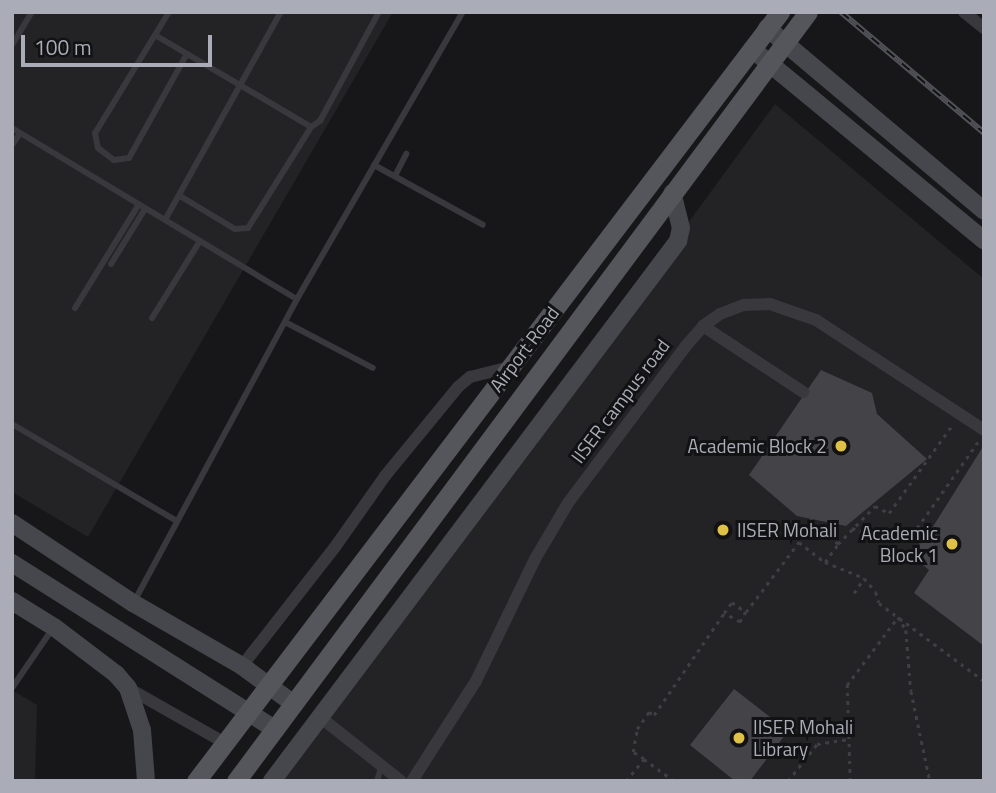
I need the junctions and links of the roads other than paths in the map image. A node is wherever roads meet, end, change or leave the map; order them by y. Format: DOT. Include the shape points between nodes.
graph roads {
  1 [pos="32,12"];
  2 [pos="169,12"];
  3 [pos="281,12"];
  4 [pos="379,12"];
  5 [pos="463,12"];
  6 [pos="780,12"];
  7 [pos="807,12"];
  8 [pos="964,12"];
  9 [pos="767,28"];
  10 [pos="984,28"];
  11 [pos="155,34"];
  12 [pos="785,44"];
  13 [pos="12,45"];
  14 [pos="752,49"];
  15 [pos="187,54"];
  16 [pos="772,63"];
  17 [pos="242,86"];
  18 [pos="310,127"];
  19 [pos="12,128"];
  20 [pos="20,133"];
  21 [pos="12,145"];
  22 [pos="406,154"];
  23 [pos="374,165"];
  24 [pos="395,176"];
  25 [pos="672,193"];
  26 [pos="180,196"];
  27 [pos="142,206"];
  28 [pos="984,211"];
  29 [pos="165,220"];
  30 [pos="484,225"];
  31 [pos="984,240"];
  32 [pos="200,241"];
  33 [pos="111,264"];
  34 [pos="297,299"];
  35 [pos="75,308"];
  36 [pos="152,318"];
  37 [pos="285,322"];
  38 [pos="703,326"];
  39 [pos="510,367"];
  40 [pos="373,368"];
  41 [pos="803,392"];
  42 [pos="12,424"];
  43 [pos="984,430"];
  44 [pos="177,521"];
  45 [pos="12,523"];
  46 [pos="12,563"];
  47 [pos="12,601"];
  48 [pos="133,603"];
  49 [pos="54,627"];
  50 [pos="242,666"];
  51 [pos="267,685"];
  52 [pos="12,688"];
  53 [pos="128,688"];
  54 [pos="294,704"];
  55 [pos="248,711"];
  56 [pos="320,717"];
  57 [pos="276,730"];
  58 [pos="225,743"];
  59 [pos="382,765"];
  60 [pos="406,780"];
  61 [pos="146,781"];
  62 [pos="196,781"];
  63 [pos="236,781"];
  64 [pos="272,781"];
  65 [pos="377,781"];
  1 -- 13 [label="lane"];
  2 -- 11 [label="lane"];
  3 -- 17 [label="lane"];
  4 -- 18 [label="lane" via="320,121"];
  5 -- 23 [label="lane"];
  6 -- 9 [label="main road, Airport Road"];
  7 -- 12 [label="main road"];
  8 -- 10 [label="street"];
  9 -- 12 [label="main road"];
  9 -- 14 [label="main road, Airport Road"];
  11 -- 15 [label="lane"];
  11 -- 15 [label="lane" via="94,133 98,148 114,160 129,158"];
  12 -- 16 [label="main road"];
  12 -- 28 [label="main road"];
  14 -- 16 [label="main road"];
  14 -- 39 [label="main road, Airport Road"];
  15 -- 17 [label="lane"];
  16 -- 25 [label="main road"];
  16 -- 31 [label="main road"];
  17 -- 18 [label="lane"];
  17 -- 26 [label="lane"];
  18 -- 26 [label="lane" via="248,228 235,229"];
  19 -- 20 [label="lane"];
  20 -- 21 [label="lane"];
  20 -- 27 [label="lane"];
  22 -- 24 [label="lane"];
  23 -- 24 [label="lane"];
  23 -- 34 [label="lane"];
  24 -- 30 [label="lane"];
  25 -- 54 [label="main road"];
  25 -- 56 [label="main road" via="681,228 678,241"];
  26 -- 29 [label="lane"];
  27 -- 29 [label="lane"];
  27 -- 33 [label="lane"];
  27 -- 35 [label="lane"];
  29 -- 32 [label="lane"];
  32 -- 34 [label="lane"];
  32 -- 36 [label="lane"];
  34 -- 37 [label="lane"];
  37 -- 40 [label="lane"];
  37 -- 44 [label="lane"];
  38 -- 41 [label="street"];
  38 -- 43 [label="street, IISER campus road" via="744,305 770,304 796,311"];
  38 -- 60 [label="street, IISER campus road" via="550,531 477,681"];
  39 -- 50 [label="street" via="470,377 458,387"];
  39 -- 51 [label="main road, Airport Road"];
  42 -- 44 [label="lane"];
  44 -- 48 [label="lane"];
  45 -- 48 [label="main road"];
  46 -- 55 [label="main road"];
  47 -- 49 [label="main road"];
  48 -- 50 [label="main road"];
  49 -- 52 [label="lane"];
  49 -- 53 [label="main road"];
  50 -- 51 [label="main road"];
  51 -- 54 [label="main road"];
  51 -- 55 [label="main road, Airport Road"];
  53 -- 58 [label="street"];
  53 -- 61 [label="main road" via="142,730"];
  54 -- 57 [label="main road"];
  55 -- 57 [label="main road"];
  55 -- 58 [label="main road, Airport Road"];
  56 -- 59 [label="street"];
  56 -- 64 [label="main road"];
  57 -- 63 [label="main road"];
  58 -- 62 [label="main road, Airport Road"];
  59 -- 60 [label="street"];
  59 -- 65 [label="lane"];
}
